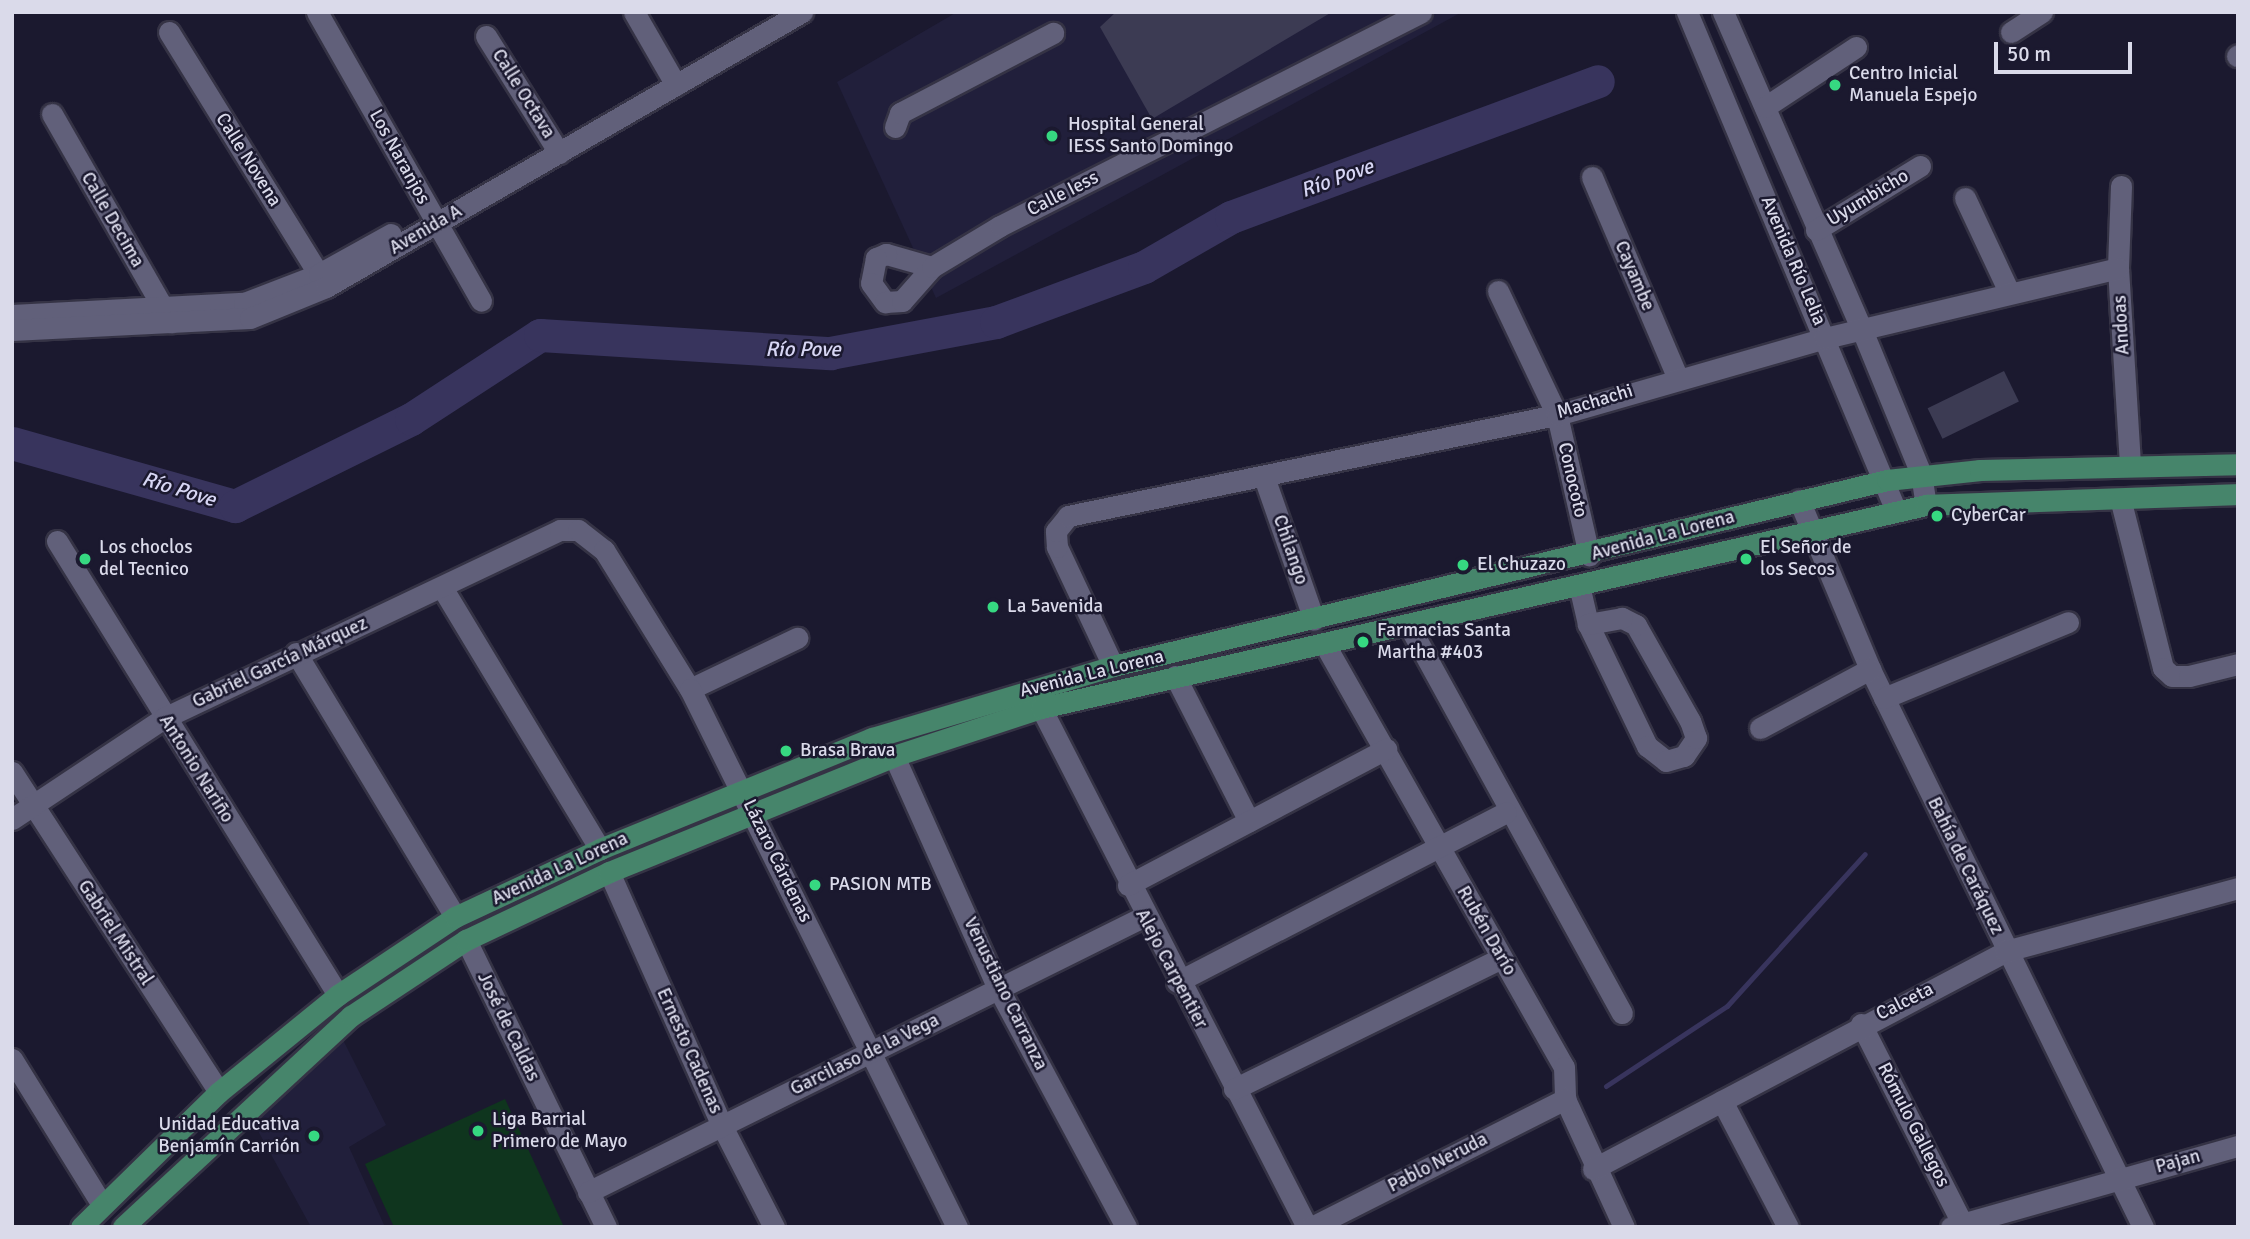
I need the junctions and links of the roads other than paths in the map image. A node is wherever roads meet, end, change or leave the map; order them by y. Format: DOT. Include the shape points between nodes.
graph roads {
  1 [pos="317,12"];
  2 [pos="634,12"];
  3 [pos="774,12"];
  4 [pos="1421,12"];
  5 [pos="1687,12"];
  6 [pos="1723,12"];
  7 [pos="2042,12"];
  8 [pos="800,13"];
  9 [pos="169,32"];
  10 [pos="2011,32"];
  11 [pos="1053,33"];
  12 [pos="486,36"];
  13 [pos="1856,47"];
  14 [pos="673,79"];
  15 [pos="1765,107"];
  16 [pos="52,114"];
  17 [pos="895,127"];
  18 [pos="555,147"];
  19 [pos="1920,166"];
  20 [pos="1591,177"];
  21 [pos="2121,186"];
  22 [pos="1965,198"];
  23 [pos="433,217"];
  24 [pos="1816,230"];
  25 [pos="932,267"];
  26 [pos="2118,268"];
  27 [pos="323,281"];
  28 [pos="2007,290"];
  29 [pos="1498,291"];
  30 [pos="481,301"];
  31 [pos="12,315"];
  32 [pos="168,318"];
  33 [pos="12,330"];
  34 [pos="1861,330"];
  35 [pos="1825,338"];
  36 [pos="1677,376"];
  37 [pos="1557,415"];
  38 [pos="2130,464"];
  39 [pos="2238,464"];
  40 [pos="1921,474"];
  41 [pos="1265,480"];
  42 [pos="1887,480"];
  43 [pos="2238,494"];
  44 [pos="1799,500"];
  45 [pos="2121,502"];
  46 [pos="1926,505"];
  47 [pos="1896,511"];
  48 [pos="560,530"];
  49 [pos="1807,530"];
  50 [pos="57,541"];
  51 [pos="1589,555"];
  52 [pos="1579,585"];
  53 [pos="443,589"];
  54 [pos="1314,620"];
  55 [pos="2068,622"];
  56 [pos="1408,624"];
  57 [pos="1588,624"];
  58 [pos="797,638"];
  59 [pos="1324,643"];
  60 [pos="296,653"];
  61 [pos="2238,664"];
  62 [pos="1113,666"];
  63 [pos="1870,669"];
  64 [pos="1175,677"];
  65 [pos="690,689"];
  66 [pos="1884,698"];
  67 [pos="1041,708"];
  68 [pos="164,718"];
  69 [pos="1760,728"];
  70 [pos="1386,749"];
  71 [pos="894,756"];
  72 [pos="12,772"];
  73 [pos="742,789"];
  74 [pos="32,805"];
  75 [pos="753,813"];
  76 [pos="1506,813"];
  77 [pos="12,819"];
  78 [pos="1249,821"];
  79 [pos="1438,848"];
  80 [pos="600,849"];
  81 [pos="610,872"];
  82 [pos="1128,885"];
  83 [pos="2238,888"];
  84 [pos="455,917"];
  85 [pos="1143,917"];
  86 [pos="466,940"];
  87 [pos="2007,951"];
  88 [pos="1499,958"];
  89 [pos="1177,982"];
  90 [pos="998,988"];
  91 [pos="338,995"];
  92 [pos="1622,1013"];
  93 [pos="1861,1024"];
  94 [pos="870,1053"];
  95 [pos="12,1059"];
  96 [pos="1234,1089"];
  97 [pos="219,1092"];
  98 [pos="1565,1099"];
  99 [pos="1722,1101"];
  100 [pos="722,1126"];
  101 [pos="2238,1146"];
  102 [pos="1593,1169"];
  103 [pos="2119,1178"];
  104 [pos="588,1192"];
  105 [pos="102,1205"];
  106 [pos="1959,1225"];
  107 [pos="81,1227"];
  108 [pos="123,1227"];
  109 [pos="606,1227"];
  110 [pos="774,1227"];
  111 [pos="957,1227"];
  112 [pos="1126,1227"];
  113 [pos="1309,1227"];
  114 [pos="1624,1227"];
  115 [pos="1788,1227"];
  116 [pos="2143,1227"];
  1 -- 23 [label="street, Los Naranjos"];
  2 -- 14 [label="street"];
  3 -- 14 [label="street, Avenida A"];
  4 -- 25 [label="street, Calle Iess"];
  5 -- 35 [label="street, Avenida Río Lelia"];
  6 -- 15 [label="street, Avenida Río Lelia"];
  7 -- 10 [label="street"];
  8 -- 14 [label="street, Avenida A"];
  9 -- 27 [label="street, Calle Novena"];
  11 -- 17 [label="street" via="900,113"];
  12 -- 18 [label="street, Calle Octava"];
  13 -- 15 [label="street"];
  14 -- 18 [label="street, Avenida A"];
  15 -- 24 [label="street, Avenida Río Lelia"];
  16 -- 32 [label="street, Calle Decima"];
  18 -- 23 [label="street, Avenida A"];
  19 -- 24 [label="street, Uyumbicho"];
  20 -- 36 [label="street, Cayambe"];
  21 -- 26 [label="street, Andoas"];
  22 -- 28 [label="street"];
  23 -- 27 [label="street, Avenida A"];
  23 -- 30 [label="street, Los Naranjos"];
  24 -- 34 [label="street, Avenida Río Lelia"];
  26 -- 28 [label="street, Machachi"];
  26 -- 38 [label="street, Andoas"];
  27 -- 32 [label="street, Avenida A" via="250,317"];
  28 -- 34 [label="street, Machachi"];
  29 -- 37 [label="street, Conocoto"];
  31 -- 32 [label="street, Avenida A"];
  32 -- 33 [label="street, Avenida A"];
  34 -- 35 [label="street, Machachi"];
  34 -- 40 [label="street, Avenida Río Lelia"];
  35 -- 36 [label="street, Machachi"];
  35 -- 42 [label="street, Avenida Río Lelia"];
  36 -- 37 [label="street, Machachi"];
  37 -- 41 [label="street, Machachi"];
  37 -- 51 [label="street, Conocoto"];
  38 -- 39 [label="main road, Avenida La Lorena"];
  38 -- 40 [label="main road, Avenida La Lorena"];
  40 -- 42 [label="main road, Avenida La Lorena"];
  40 -- 46 [label="street, Avenida Río Lelia"];
  41 -- 54 [label="street, Chilango"];
  41 -- 62 [label="street, Machachi" via="1068,516 1056,531 1057,547"];
  42 -- 44 [label="main road, Avenida La Lorena"];
  42 -- 47 [label="street, Avenida Río Lelia"];
  43 -- 45 [label="main road, Avenida La Lorena"];
  44 -- 49 [label="street, Bahía de Caráquez"];
  44 -- 51 [label="main road, Avenida La Lorena"];
  45 -- 46 [label="main road, Avenida La Lorena"];
  45 -- 61 [label="street" via="2162,668 2172,676"];
  46 -- 47 [label="main road, Avenida La Lorena"];
  47 -- 49 [label="main road, Avenida La Lorena"];
  48 -- 53 [label="street, Gabriel García Márquez"];
  48 -- 65 [label="street, Lázaro Cárdenas" via="578,530 604,550"];
  49 -- 52 [label="main road, Avenida La Lorena"];
  49 -- 63 [label="street, Bahía de Caráquez"];
  50 -- 68 [label="street, Antonio Nariño"];
  51 -- 54 [label="main road, Avenida La Lorena"];
  52 -- 56 [label="main road, Avenida La Lorena"];
  52 -- 57 [label="street"];
  53 -- 60 [label="street, Gabriel García Márquez"];
  53 -- 80 [label="street"];
  54 -- 62 [label="main road, Avenida La Lorena"];
  55 -- 66 [label="street"];
  56 -- 59 [label="main road, Avenida La Lorena"];
  56 -- 76 [label="street"];
  57 -- 57 [label="street" via="1647,746 1666,761 1684,755 1696,738 1690,721 1636,625 1622,618"];
  58 -- 65 [label="street"];
  59 -- 64 [label="main road, Avenida La Lorena"];
  59 -- 70 [label="street, Rubén Darío"];
  60 -- 68 [label="street, Gabriel García Márquez"];
  60 -- 84 [label="street"];
  62 -- 73 [label="main road, Avenida La Lorena" via="872,738"];
  63 -- 66 [label="street, Bahía de Caráquez"];
  63 -- 69 [label="street"];
  64 -- 67 [label="main road, Avenida La Lorena"];
  64 -- 78 [label="street"];
  65 -- 73 [label="street, Lázaro Cárdenas"];
  66 -- 87 [label="street, Bahía de Caráquez"];
  67 -- 71 [label="main road, Avenida La Lorena"];
  67 -- 82 [label="street, Alejo Carpentier"];
  68 -- 74 [label="street, Gabriel García Márquez"];
  68 -- 91 [label="street, Antonio Nariño"];
  70 -- 78 [label="street"];
  70 -- 79 [label="street, Rubén Darío"];
  71 -- 75 [label="main road, Avenida La Lorena"];
  71 -- 90 [label="street, Venustiano Carranza"];
  72 -- 74 [label="street, Gabriel Mistral"];
  73 -- 75 [label="street, Lázaro Cárdenas"];
  73 -- 80 [label="main road, Avenida La Lorena"];
  74 -- 77 [label="street, Gabriel García Márquez"];
  74 -- 97 [label="street, Gabriel Mistral"];
  75 -- 81 [label="main road, Avenida La Lorena"];
  75 -- 94 [label="street, Lázaro Cárdenas"];
  76 -- 79 [label="street"];
  76 -- 92 [label="street"];
  78 -- 82 [label="street"];
  79 -- 88 [label="street, Rubén Darío"];
  79 -- 89 [label="street"];
  80 -- 84 [label="main road, Avenida La Lorena"];
  81 -- 86 [label="main road, Avenida La Lorena"];
  81 -- 100 [label="street, Ernesto Cadenas"];
  82 -- 85 [label="street, Alejo Carpentier"];
  83 -- 87 [label="street, Calceta"];
  84 -- 91 [label="main road, Avenida La Lorena"];
  85 -- 89 [label="street, Alejo Carpentier"];
  85 -- 90 [label="street, Garcilaso de la Vega"];
  86 -- 104 [label="street, José de Caldas"];
  86 -- 108 [label="main road, Avenida La Lorena" via="351,1016"];
  87 -- 93 [label="street, Calceta"];
  87 -- 103 [label="street, Bahía de Caráquez"];
  88 -- 96 [label="street"];
  88 -- 98 [label="street, Rubén Darío" via="1564,1067"];
  89 -- 96 [label="street, Alejo Carpentier"];
  90 -- 94 [label="street, Garcilaso de la Vega"];
  90 -- 112 [label="street, Venustiano Carranza"];
  91 -- 97 [label="main road, Avenida La Lorena"];
  93 -- 99 [label="street, Calceta"];
  93 -- 106 [label="street, Rómulo Gallegos"];
  94 -- 100 [label="street, Garcilaso de la Vega"];
  94 -- 111 [label="street, Lázaro Cárdenas"];
  95 -- 105 [label="street"];
  96 -- 113 [label="street, Alejo Carpentier"];
  97 -- 105 [label="main road, Avenida La Lorena"];
  98 -- 102 [label="street, Rubén Darío"];
  98 -- 113 [label="street, Pablo Neruda"];
  99 -- 102 [label="street, Calceta"];
  99 -- 115 [label="street"];
  100 -- 104 [label="street, Garcilaso de la Vega"];
  100 -- 110 [label="street, Ernesto Cadenas"];
  101 -- 103 [label="street, Pajan"];
  102 -- 114 [label="street, Rubén Darío"];
  103 -- 106 [label="street, Pajan"];
  103 -- 116 [label="street, Bahía de Caráquez"];
  104 -- 109 [label="street, José de Caldas"];
  105 -- 107 [label="main road, Avenida La Lorena"];
}
